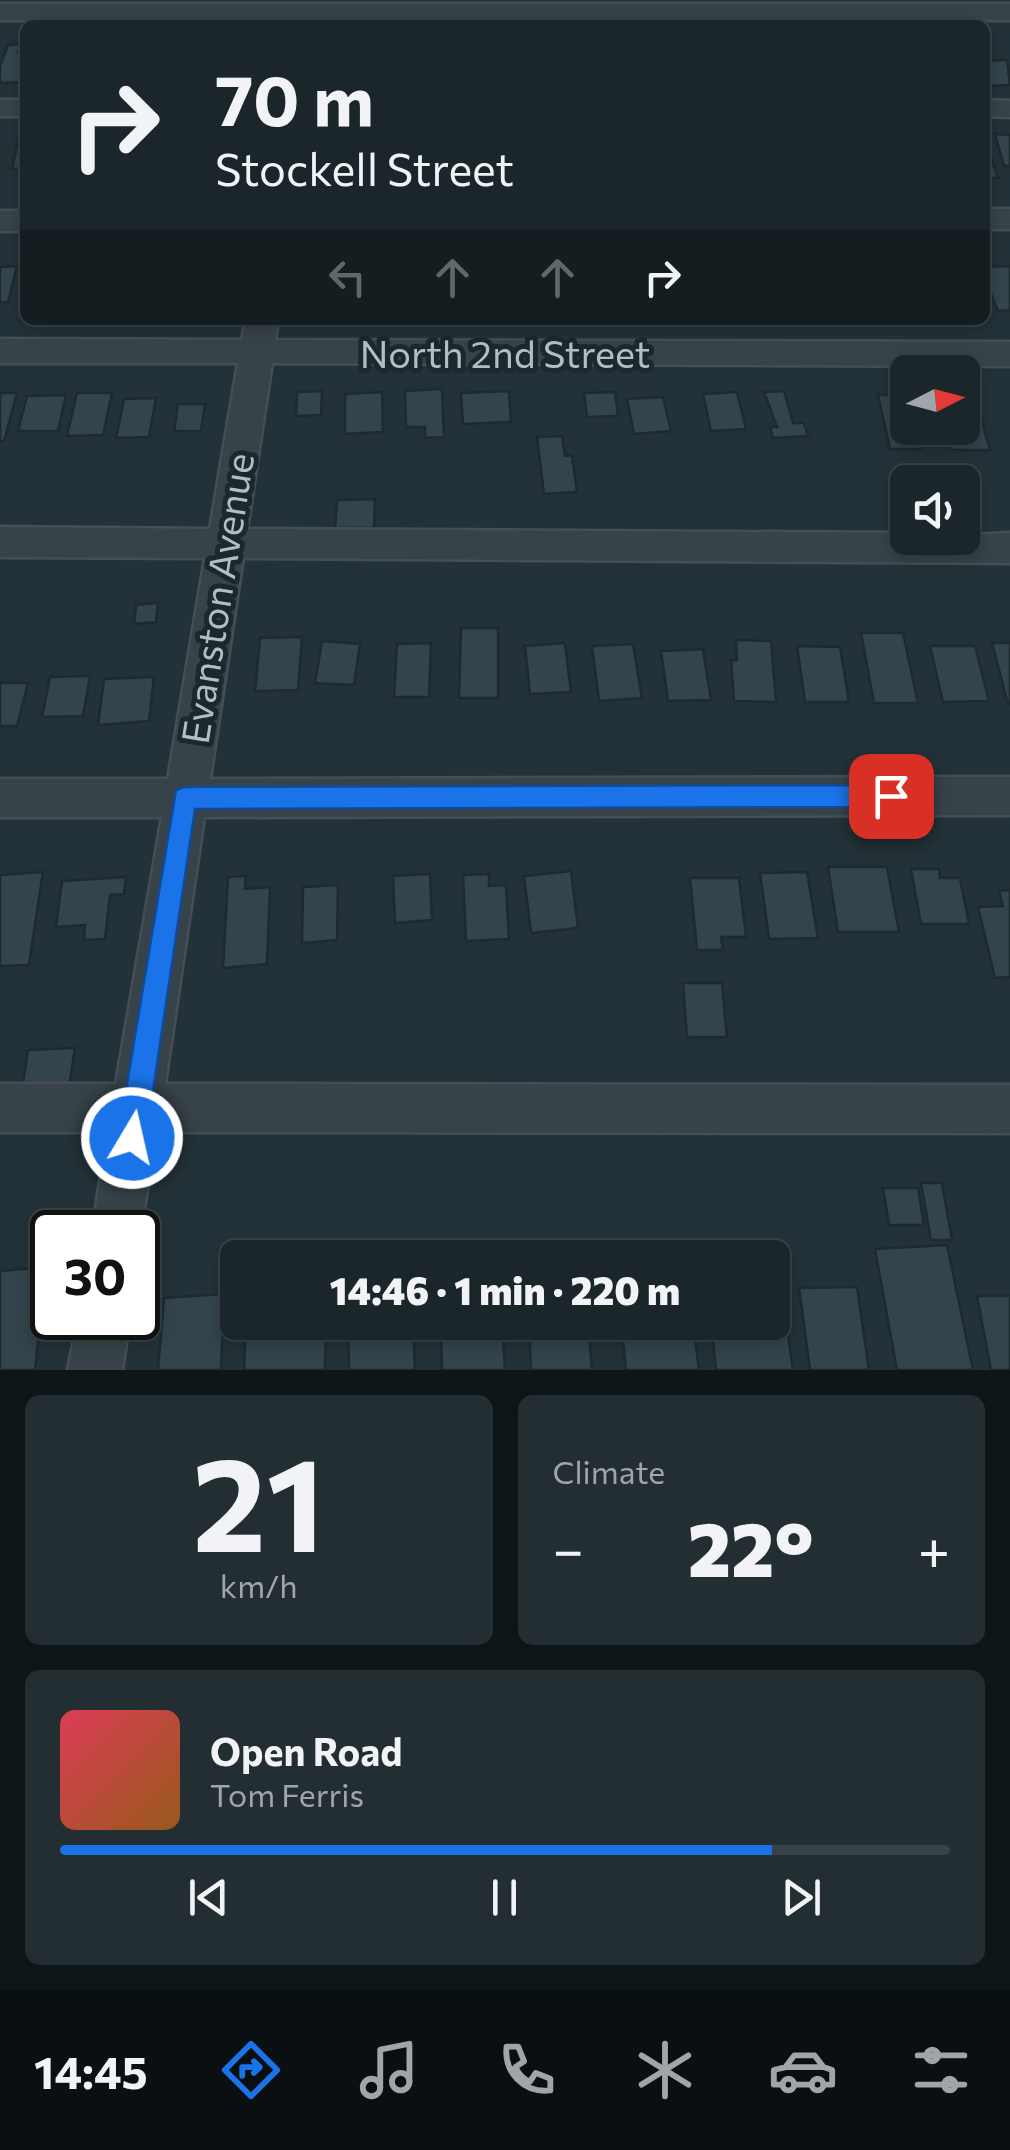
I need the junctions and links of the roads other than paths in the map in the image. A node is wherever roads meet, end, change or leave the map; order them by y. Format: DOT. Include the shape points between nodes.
graph roads {
  1 [pos="140,6"];
  2 [pos="0,12"];
  3 [pos="784,12"];
  4 [pos="1010,12"];
  5 [pos="228,13"];
  6 [pos="258,336"];
  7 [pos="848,336"];
  8 [pos="0,351"];
  9 [pos="1010,354"];
  10 [pos="226,541"];
  11 [pos="0,542"];
  12 [pos="1010,548"];
  13 [pos="1010,796"];
  14 [pos="0,798"];
  15 [pos="185,798"];
  16 [pos="137,1106"];
  17 [pos="0,1108"];
  18 [pos="1010,1109"];
  19 [pos="120,1210"];
  20 [pos="100,1340"];
  21 [pos="95,1370"];
  1 -- 2 [label="street"];
  1 -- 5 [label="street"];
  3 -- 4 [label="street"];
  3 -- 5 [label="street"];
  6 -- 7 [label="street, North 2nd Street"];
  6 -- 8 [label="street, North 2nd Street"];
  6 -- 10 [label="street, Evanston Avenue"];
  7 -- 9 [label="street, North 2nd Street"];
  10 -- 11 [label="street"];
  10 -- 12 [label="street"];
  10 -- 15 [label="street, Evanston Avenue"];
  13 -- 15 [label="street"];
  14 -- 15 [label="street"];
  15 -- 16 [label="street, Evanston Avenue"];
  16 -- 17 [label="street"];
  16 -- 18 [label="street"];
  16 -- 19 [label="street, Evanston Avenue"];
  20 -- 21 [label="street"];
}
